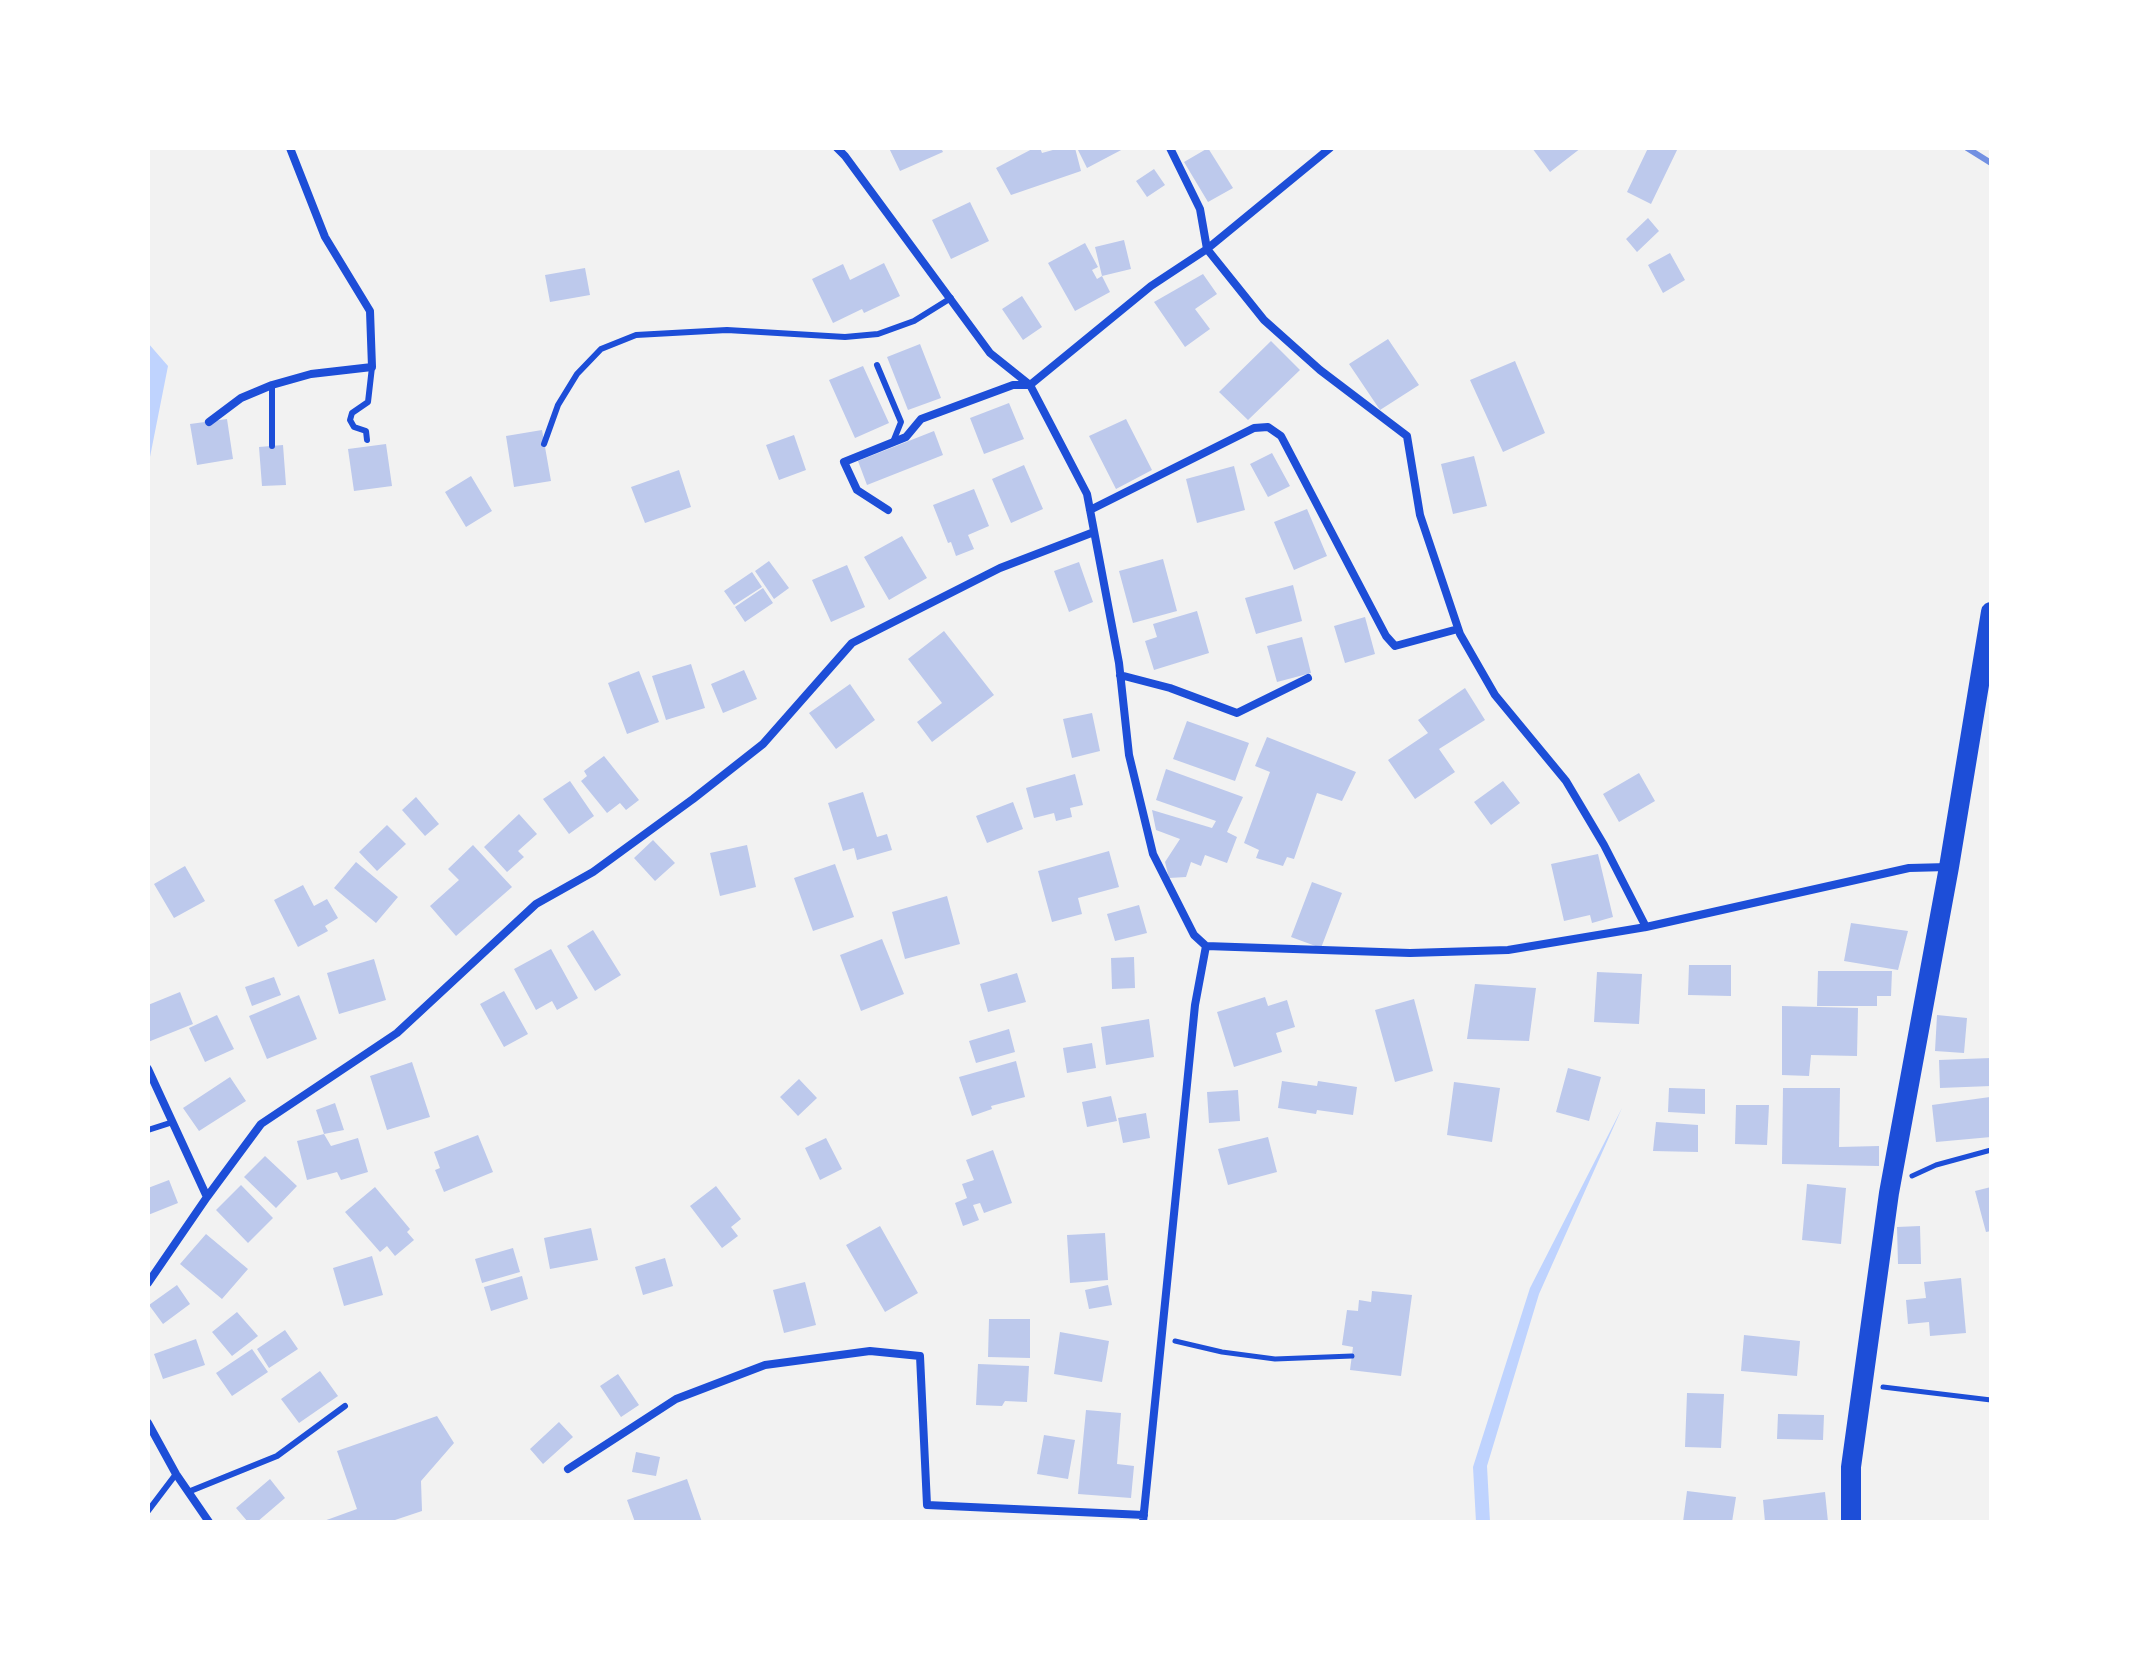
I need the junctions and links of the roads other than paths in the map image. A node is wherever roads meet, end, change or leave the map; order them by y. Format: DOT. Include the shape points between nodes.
graph roads {
  1 [pos="290,148"];
  2 [pos="837,148"];
  3 [pos="1170,148"];
  4 [pos="1330,148"];
  5 [pos="1207,249"];
  6 [pos="951,298"];
  7 [pos="877,365"];
  8 [pos="372,367"];
  9 [pos="272,385"];
  10 [pos="1030,385"];
  11 [pos="209,422"];
  12 [pos="367,440"];
  13 [pos="893,442"];
  14 [pos="544,444"];
  15 [pos="272,446"];
  16 [pos="888,510"];
  17 [pos="1090,510"];
  18 [pos="1094,532"];
  19 [pos="1991,612"];
  20 [pos="1458,629"];
  21 [pos="1120,675"];
  22 [pos="1308,678"];
  23 [pos="1949,867"];
  24 [pos="1646,927"];
  25 [pos="1206,946"];
  26 [pos="148,1069"];
  27 [pos="173,1122"];
  28 [pos="148,1130"];
  29 [pos="207,1197"];
  30 [pos="148,1283"];
  31 [pos="345,1406"];
  32 [pos="148,1423"];
  33 [pos="568,1469"];
  34 [pos="176,1474"];
  35 [pos="188,1492"];
  36 [pos="148,1511"];
  37 [pos="1144,1518"];
  38 [pos="209,1522"];
  39 [pos="1851,1522"];
  1 -- 8 [label="street" via="325,237 370,311"];
  2 -- 6 [label="street"];
  3 -- 5 [label="street" via="1200,209"];
  4 -- 5 [label="street"];
  5 -- 10 [label="street" via="1151,286"];
  5 -- 20 [label="street" via="1264,320 1407,436 1420,515"];
  6 -- 10 [label="street" via="990,353"];
  6 -- 14 [label="lane" via="914,321 878,334 727,330 636,335 601,349 577,374"];
  7 -- 13 [label="lane" via="901,422"];
  8 -- 9 [label="street"];
  8 -- 12 [label="lane" via="368,402 350,420 366,431"];
  9 -- 11 [label="street" via="241,398"];
  9 -- 15 [label="lane"];
  10 -- 13 [label="street" via="1013,385 921,419 906,437"];
  10 -- 17 [label="street" via="1087,494"];
  13 -- 16 [label="street" via="844,462 857,490"];
  17 -- 18 [label="street"];
  17 -- 20 [label="street" via="1254,428 1268,427 1281,436 1395,646"];
  18 -- 21 [label="street"];
  18 -- 29 [label="street" via="1000,568 852,643 763,744 593,872 536,904 397,1033 261,1124"];
  19 -- 23 [label="main road"];
  20 -- 24 [label="street" via="1495,695 1566,781"];
  21 -- 22 [label="street" via="1237,713"];
  21 -- 25 [label="street" via="1129,755 1153,854 1194,935"];
  23 -- 24 [label="street" via="1909,868"];
  23 -- 39 [label="main road" via="1889,1193 1851,1467"];
  24 -- 25 [label="street" via="1508,950 1410,953"];
  25 -- 37 [label="street" via="1195,1005"];
  26 -- 27 [label="street"];
  27 -- 28 [label="lane"];
  27 -- 29 [label="street"];
  29 -- 30 [label="street"];
  31 -- 35 [label="lane" via="277,1456"];
  32 -- 34 [label="street"];
  33 -- 37 [label="street" via="676,1399 765,1365 870,1351 920,1356 927,1505"];
  34 -- 35 [label="street"];
  34 -- 36 [label="lane"];
  35 -- 38 [label="street"];
}
